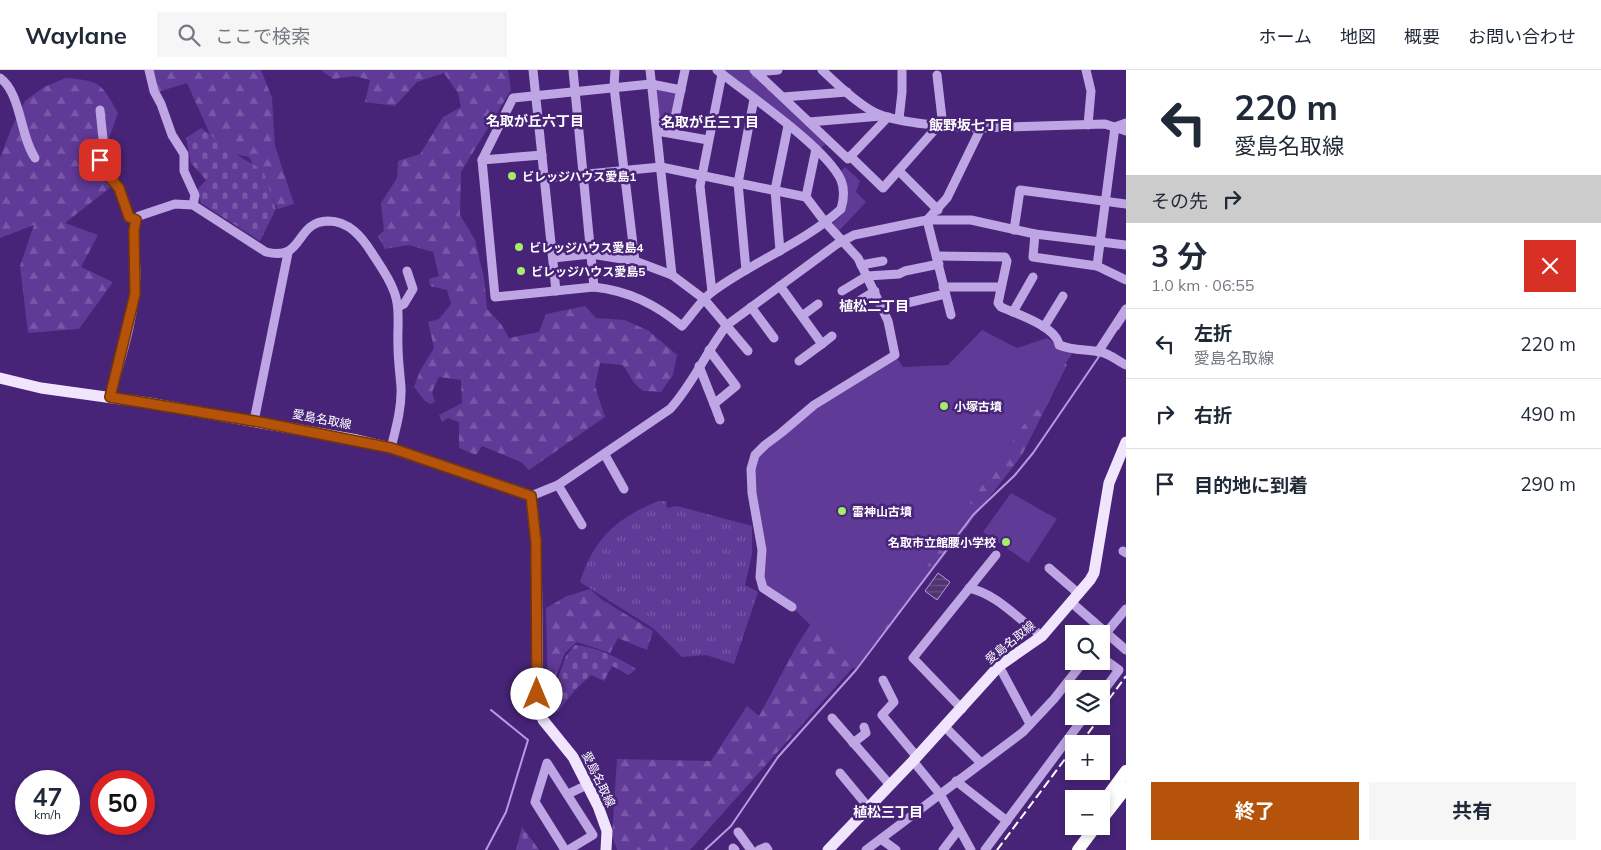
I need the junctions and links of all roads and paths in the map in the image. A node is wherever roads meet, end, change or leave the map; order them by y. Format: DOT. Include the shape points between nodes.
graph roads {
  1 [pos="149,70"];
  2 [pos="533,70"];
  3 [pos="573,70"];
  4 [pos="615,70"];
  5 [pos="650,70"];
  6 [pos="684,70"];
  7 [pos="778,70"];
  8 [pos="822,70"];
  9 [pos="902,70"];
  10 [pos="1086,70"];
  11 [pos="755,71"];
  12 [pos="719,72"];
  13 [pos="937,75"];
  14 [pos="0,78"];
  15 [pos="651,84"];
  16 [pos="614,86"];
  17 [pos="681,90"];
  18 [pos="576,91"];
  19 [pos="847,92"];
  20 [pos="536,96"];
  21 [pos="782,97"];
  22 [pos="754,99"];
  23 [pos="100,110"];
  24 [pos="886,116"];
  25 [pos="900,119"];
  26 [pos="809,122"];
  27 [pos="1126,123"];
  28 [pos="1088,125"];
  29 [pos="788,126"];
  30 [pos="941,126"];
  31 [pos="1115,127"];
  32 [pos="981,128"];
  33 [pos="657,130"];
  34 [pos="1126,131"];
  35 [pos="672,132"];
  36 [pos="708,140"];
  37 [pos="816,149"];
  38 [pos="542,155"];
  39 [pos="35,158"];
  40 [pos="482,160"];
  41 [pos="847,160"];
  42 [pos="660,167"];
  43 [pos="625,171"];
  44 [pos="899,171"];
  45 [pos="583,174"];
  46 [pos="702,174"];
  47 [pos="545,178"];
  48 [pos="738,183"];
  49 [pos="775,190"];
  50 [pos="806,197"];
  51 [pos="1104,201"];
  52 [pos="1126,204"];
  53 [pos="193,205"];
  54 [pos="938,210"];
  55 [pos="136,220"];
  56 [pos="927,220"];
  57 [pos="825,222"];
  58 [pos="1014,230"];
  59 [pos="1035,234"];
  60 [pos="842,241"];
  61 [pos="1100,242"];
  62 [pos="1126,246"];
  63 [pos="780,251"];
  64 [pos="288,253"];
  65 [pos="592,254"];
  66 [pos="553,258"];
  67 [pos="635,260"];
  68 [pos="938,260"];
  69 [pos="882,261"];
  70 [pos="861,265"];
  71 [pos="1097,266"];
  72 [pos="746,270"];
  73 [pos="407,271"];
  74 [pos="672,275"];
  75 [pos="867,276"];
  76 [pos="1033,277"];
  77 [pos="1126,280"];
  78 [pos="780,286"];
  79 [pos="594,287"];
  80 [pos="1001,287"];
  81 [pos="556,290"];
  82 [pos="842,291"];
  83 [pos="875,291"];
  84 [pos="944,291"];
  85 [pos="712,292"];
  86 [pos="1063,296"];
  87 [pos="704,299"];
  88 [pos="907,303"];
  89 [pos="818,304"];
  90 [pos="852,305"];
  91 [pos="398,307"];
  92 [pos="751,307"];
  93 [pos="1126,309"];
  94 [pos="1013,312"];
  95 [pos="951,315"];
  96 [pos="802,316"];
  97 [pos="727,325"];
  98 [pos="1044,327"];
  99 [pos="832,336"];
  100 [pos="774,338"];
  101 [pos="822,344"];
  102 [pos="709,350"];
  103 [pos="748,352"];
  104 [pos="1101,352"];
  105 [pos="799,361"];
  106 [pos="1126,365"];
  107 [pos="699,366"];
  108 [pos="0,378"];
  109 [pos="110,397"];
  110 [pos="714,404"];
  111 [pos="720,420"];
  112 [pos="254,421"];
  113 [pos="1126,442"];
  114 [pos="391,448"];
  115 [pos="605,455"];
  116 [pos="558,485"];
  117 [pos="624,488"];
  118 [pos="531,496"];
  119 [pos="582,525"];
  120 [pos="996,555"];
  121 [pos="1049,568"];
  122 [pos="969,588"];
  123 [pos="1076,599"];
  124 [pos="792,607"];
  125 [pos="1126,609"];
  126 [pos="1096,625"];
  127 [pos="1110,629"];
  128 [pos="1042,636"];
  129 [pos="1110,640"];
  130 [pos="1126,650"];
  131 [pos="1110,664"];
  132 [pos="999,666"];
  133 [pos="1076,670"];
  134 [pos="883,680"];
  135 [pos="1110,682"];
  136 [pos="962,709"];
  137 [pos="832,718"];
  138 [pos="1030,724"];
  139 [pos="1078,725"];
  140 [pos="945,727"];
  141 [pos="864,728"];
  142 [pos="853,743"];
  143 [pos="915,759"];
  144 [pos="981,763"];
  145 [pos="1126,771"];
  146 [pos="840,773"];
  147 [pos="956,781"];
  148 [pos="587,785"];
  149 [pos="890,785"];
  150 [pos="1126,788"];
  151 [pos="1110,793"];
  152 [pos="568,794"];
  153 [pos="940,794"];
  154 [pos="869,808"];
  155 [pos="1110,808"];
  156 [pos="1007,821"];
  157 [pos="959,829"];
  158 [pos="738,832"];
  159 [pos="1080,835"];
  160 [pos="1089,835"];
  161 [pos="881,839"];
  162 [pos="567,850"];
  163 [pos="606,850"];
  164 [pos="750,850"];
  165 [pos="759,850"];
  166 [pos="768,850"];
  167 [pos="828,850"];
  168 [pos="866,850"];
  169 [pos="896,850"];
  170 [pos="943,850"];
  171 [pos="971,850"];
  172 [pos="985,850"];
  173 [pos="1069,850"];
  174 [pos="1078,850"];
  1 -- 53 [label="street" via="154,92 172,135 184,154 184,171 195,195"];
  2 -- 20 [label="street"];
  3 -- 18 [label="street"];
  4 -- 16 [label="street"];
  5 -- 15 [label="street"];
  6 -- 17 [label="street"];
  7 -- 11 [label="street"];
  8 -- 19 [label="street"];
  9 -- 25 [label="street"];
  10 -- 28 [label="street" via="1091,91"];
  11 -- 21 [label="street"];
  12 -- 22 [label="street"];
  12 -- 36 [label="street"];
  13 -- 30 [label="street"];
  14 -- 39 [label="street" via="15,95 20,122"];
  15 -- 16 [label="street"];
  15 -- 17 [label="street"];
  15 -- 33 [label="street"];
  16 -- 18 [label="street"];
  16 -- 43 [label="street"];
  17 -- 35 [label="street"];
  18 -- 20 [label="street"];
  18 -- 45 [label="street"];
  19 -- 21 [label="street"];
  19 -- 24 [label="street" via="872,111"];
  20 -- 38 [label="street"];
  20 -- 40 [label="street" via="514,98"];
  21 -- 26 [label="street"];
  22 -- 29 [label="street"];
  22 -- 48 [label="street"];
  23 -- 55 [label="street" via="103,139 100,166 119,188 129,217"];
  24 -- 25 [label="street"];
  24 -- 26 [label="street"];
  24 -- 41 [label="street"];
  25 -- 30 [label="street"];
  26 -- 41 [label="street"];
  27 -- 31 [label="street"];
  28 -- 31 [label="street"];
  28 -- 32 [label="street"];
  29 -- 37 [label="street"];
  29 -- 49 [label="street"];
  30 -- 32 [label="street"];
  30 -- 44 [label="street"];
  31 -- 34 [label="street"];
  31 -- 51 [label="street"];
  32 -- 54 [label="street" via="960,176"];
  33 -- 35 [label="street"];
  33 -- 42 [label="street"];
  35 -- 36 [label="street"];
  36 -- 46 [label="street"];
  37 -- 50 [label="street"];
  37 -- 57 [label="street" via="835,171 844,191 841,210"];
  38 -- 40 [label="street"];
  38 -- 47 [label="street"];
  40 -- 81 [label="street" via="495,297"];
  41 -- 44 [label="street" via="883,188"];
  42 -- 43 [label="street"];
  42 -- 46 [label="street"];
  42 -- 74 [label="street"];
  43 -- 45 [label="street"];
  43 -- 67 [label="street"];
  44 -- 54 [label="street"];
  45 -- 47 [label="street"];
  45 -- 65 [label="street"];
  46 -- 48 [label="street"];
  46 -- 85 [label="street" via="700,186"];
  47 -- 66 [label="street"];
  48 -- 49 [label="street"];
  48 -- 72 [label="street"];
  49 -- 50 [label="street"];
  49 -- 63 [label="street"];
  50 -- 57 [label="street"];
  51 -- 52 [label="street"];
  51 -- 58 [label="street" via="1020,190"];
  51 -- 61 [label="street"];
  53 -- 55 [label="street" via="175,204 149,211"];
  53 -- 64 [label="street" via="266,252"];
  54 -- 56 [label="street"];
  55 -- 109 [label="street" via="135,294"];
  56 -- 58 [label="street" via="971,220"];
  56 -- 60 [label="street" via="854,235"];
  56 -- 68 [label="street"];
  57 -- 60 [label="street"];
  57 -- 63 [label="street"];
  58 -- 59 [label="street"];
  59 -- 61 [label="street"];
  59 -- 71 [label="street" via="1033,257"];
  60 -- 70 [label="street"];
  60 -- 78 [label="street"];
  61 -- 62 [label="street"];
  61 -- 71 [label="street"];
  63 -- 72 [label="street"];
  64 -- 91 [label="street" via="315,223 330,221 354,229 365,240 394,289"];
  64 -- 112 [label="street"];
  65 -- 66 [label="street"];
  65 -- 67 [label="street"];
  65 -- 79 [label="street"];
  66 -- 81 [label="street"];
  67 -- 74 [label="street"];
  68 -- 75 [label="street" via="899,274"];
  68 -- 80 [label="street" via="1005,257 1007,261"];
  68 -- 84 [label="street"];
  69 -- 70 [label="street"];
  70 -- 75 [label="street"];
  71 -- 77 [label="street"];
  72 -- 85 [label="street"];
  73 -- 91 [label="street" via="413,289 404,304"];
  74 -- 87 [label="street"];
  75 -- 82 [label="street"];
  75 -- 83 [label="street"];
  76 -- 94 [label="street"];
  78 -- 92 [label="street"];
  78 -- 96 [label="street"];
  79 -- 81 [label="street"];
  79 -- 87 [label="street" via="645,300 682,326"];
  80 -- 84 [label="street"];
  80 -- 94 [label="street" via="998,303"];
  83 -- 90 [label="street"];
  83 -- 124 [label="street" via="888,321 895,355 814,405 765,444 755,456 751,469 762,550 762,588"];
  84 -- 88 [label="street"];
  84 -- 95 [label="street"];
  85 -- 87 [label="street"];
  86 -- 98 [label="street"];
  87 -- 97 [label="street"];
  89 -- 96 [label="street"];
  91 -- 114 [label="street" via="401,389"];
  92 -- 97 [label="street"];
  92 -- 100 [label="street"];
  93 -- 104 [label="street"];
  94 -- 98 [label="street"];
  96 -- 101 [label="street"];
  97 -- 102 [label="street"];
  97 -- 103 [label="street"];
  98 -- 104 [label="street" via="1054,332 1059,345 1071,350 1079,348"];
  99 -- 101 [label="street"];
  101 -- 105 [label="street"];
  102 -- 107 [label="street"];
  102 -- 110 [label="street" via="736,386"];
  104 -- 106 [label="street"];
  107 -- 110 [label="street"];
  107 -- 115 [label="street" via="670,409"];
  108 -- 109 [label="main road, 愛島名取線" via="41,388"];
  109 -- 112 [label="main road, 愛島名取線"];
  110 -- 111 [label="street"];
  112 -- 114 [label="main road, 愛島名取線"];
  113 -- 123 [label="main road, 愛島名取線" via="1109,483 1094,572"];
  114 -- 118 [label="main road, 愛島名取線"];
  115 -- 116 [label="street"];
  115 -- 117 [label="street"];
  116 -- 118 [label="street"];
  116 -- 119 [label="street"];
  118 -- 148 [label="main road, 愛島名取線" via="536,542 538,706 543,720 573,757"];
  120 -- 122 [label="street"];
  121 -- 123 [label="street"];
  122 -- 128 [label="street" via="979,590"];
  122 -- 136 [label="street" via="913,658"];
  123 -- 126 [label="street"];
  123 -- 128 [label="main road, 愛島名取線"];
  125 -- 127 [label="street"];
  128 -- 132 [label="main road, 愛島名取線"];
  129 -- 130 [label="street"];
  131 -- 135 [label="street" via="1119,670"];
  132 -- 136 [label="main road, 愛島名取線"];
  132 -- 138 [label="street"];
  133 -- 138 [label="street"];
  134 -- 143 [label="street" via="894,702 882,715"];
  136 -- 140 [label="main road, 愛島名取線"];
  137 -- 142 [label="street"];
  138 -- 144 [label="street"];
  139 -- 156 [label="street"];
  140 -- 143 [label="main road, 愛島名取線"];
  140 -- 144 [label="street"];
  141 -- 142 [label="street" via="866,733"];
  142 -- 149 [label="street"];
  143 -- 149 [label="main road, 愛島名取線"];
  143 -- 153 [label="street"];
  144 -- 147 [label="street"];
  145 -- 151 [label="highway"];
  146 -- 154 [label="street"];
  147 -- 153 [label="street"];
  147 -- 156 [label="street"];
  148 -- 152 [label="street"];
  148 -- 163 [label="main road, 愛島名取線" via="606,824"];
  149 -- 154 [label="main road, 愛島名取線"];
  150 -- 155 [label="highway"];
  152 -- 162 [label="street" via="593,835"];
  152 -- 162 [label="street" via="548,760 536,802"];
  153 -- 157 [label="street"];
  153 -- 161 [label="street"];
  154 -- 167 [label="main road, 愛島名取線"];
  156 -- 172 [label="street"];
  157 -- 170 [label="street"];
  157 -- 171 [label="street"];
  158 -- 164 [label="street"];
  159 -- 173 [label="highway"];
  160 -- 174 [label="highway"];
  161 -- 168 [label="street"];
  161 -- 169 [label="street"];
  165 -- 166 [label="street" via="766,847"];
}
